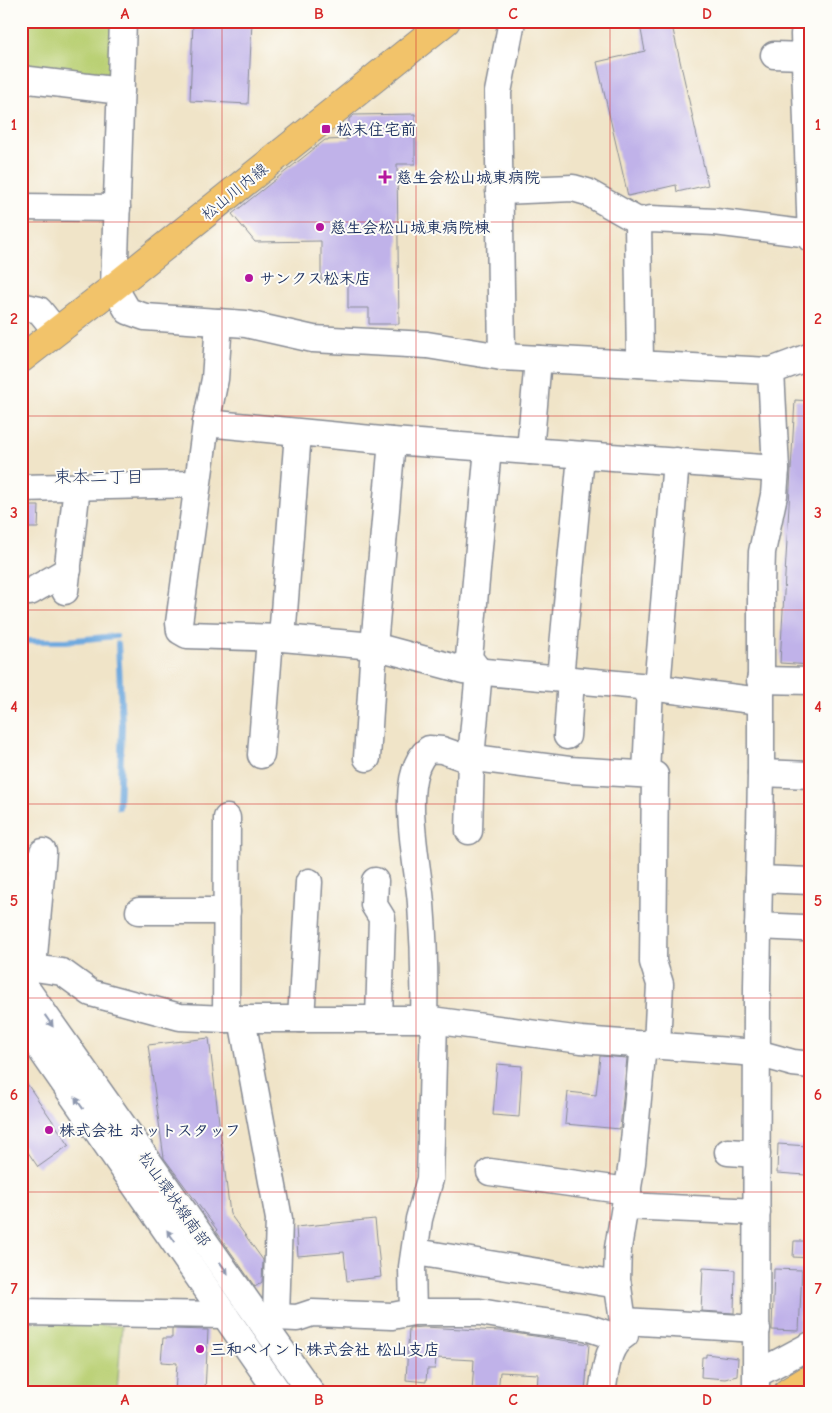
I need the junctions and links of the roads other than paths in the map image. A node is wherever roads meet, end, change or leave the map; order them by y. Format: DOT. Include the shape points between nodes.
graph roads {
  1 [pos="123,21"];
  2 [pos="446,21"];
  3 [pos="512,21"];
  4 [pos="774,55"];
  5 [pos="21,79"];
  6 [pos="121,91"];
  7 [pos="499,191"];
  8 [pos="21,207"];
  9 [pos="117,208"];
  10 [pos="638,221"];
  11 [pos="810,237"];
  12 [pos="114,287"];
  13 [pos="21,306"];
  14 [pos="219,322"];
  15 [pos="56,331"];
  16 [pos="811,356"];
  17 [pos="502,357"];
  18 [pos="21,359"];
  19 [pos="538,359"];
  20 [pos="640,364"];
  21 [pos="771,371"];
  22 [pos="206,423"];
  23 [pos="298,433"];
  24 [pos="392,441"];
  25 [pos="488,448"];
  26 [pos="530,451"];
  27 [pos="581,456"];
  28 [pos="676,461"];
  29 [pos="776,469"];
  30 [pos="197,484"];
  31 [pos="77,487"];
  32 [pos="21,488"];
  33 [pos="21,592"];
  34 [pos="276,638"];
  35 [pos="374,646"];
  36 [pos="480,671"];
  37 [pos="565,679"];
  38 [pos="811,681"];
  39 [pos="654,688"];
  40 [pos="760,690"];
  41 [pos="567,736"];
  42 [pos="261,755"];
  43 [pos="367,758"];
  44 [pos="471,758"];
  45 [pos="761,773"];
  46 [pos="646,774"];
  47 [pos="811,775"];
  48 [pos="476,816"];
  49 [pos="227,818"];
  50 [pos="43,852"];
  51 [pos="760,879"];
  52 [pos="375,881"];
  53 [pos="811,882"];
  54 [pos="314,896"];
  55 [pos="139,911"];
  56 [pos="227,911"];
  57 [pos="758,926"];
  58 [pos="802,928"];
  59 [pos="25,972"];
  60 [pos="234,1019"];
  61 [pos="301,1019"];
  62 [pos="379,1019"];
  63 [pos="429,1019"];
  64 [pos="21,1021"];
  65 [pos="650,1045"];
  66 [pos="757,1053"];
  67 [pos="811,1065"];
  68 [pos="728,1152"];
  69 [pos="757,1154"];
  70 [pos="490,1172"];
  71 [pos="627,1198"];
  72 [pos="757,1212"];
  73 [pos="416,1252"];
  74 [pos="618,1285"];
  75 [pos="21,1312"];
  76 [pos="413,1312"];
  77 [pos="225,1315"];
  78 [pos="270,1321"];
  79 [pos="757,1329"];
  80 [pos="620,1331"];
  81 [pos="811,1345"];
  82 [pos="811,1378"];
  83 [pos="756,1383"];
  84 [pos="278,1392"];
  85 [pos="311,1392"];
  86 [pos="602,1392"];
  87 [pos="788,1392"];
  1 -- 6 [label="street"];
  2 -- 12 [label="main road, 松山川内線"];
  3 -- 7 [label="street" via="498,92"];
  4 -- 11 [label="street" via="804,45"];
  5 -- 6 [label="street"];
  6 -- 9 [label="street"];
  7 -- 10 [label="street" via="573,188 587,192"];
  7 -- 17 [label="street"];
  8 -- 9 [label="street"];
  9 -- 12 [label="street"];
  10 -- 11 [label="street" via="651,218 715,222"];
  10 -- 20 [label="street"];
  12 -- 14 [label="street" via="128,311 145,317"];
  12 -- 15 [label="main road, 松山川内線"];
  13 -- 15 [label="street" via="39,310"];
  14 -- 17 [label="street" via="246,324 313,339 427,345"];
  14 -- 22 [label="street" via="215,379"];
  15 -- 18 [label="main road, 松山川内線"];
  16 -- 21 [label="street"];
  17 -- 19 [label="street"];
  19 -- 20 [label="street"];
  19 -- 26 [label="street"];
  20 -- 21 [label="street"];
  21 -- 29 [label="street"];
  22 -- 23 [label="street"];
  22 -- 30 [label="street"];
  23 -- 24 [label="street"];
  23 -- 34 [label="street"];
  24 -- 25 [label="street"];
  24 -- 35 [label="street"];
  25 -- 26 [label="street"];
  25 -- 36 [label="street" via="469,658"];
  26 -- 27 [label="street"];
  27 -- 28 [label="street"];
  27 -- 37 [label="street"];
  28 -- 29 [label="street"];
  28 -- 39 [label="street"];
  29 -- 40 [label="street" via="762,552"];
  30 -- 31 [label="street"];
  30 -- 34 [label="street" via="180,631 187,635"];
  31 -- 32 [label="street"];
  31 -- 33 [label="street" via="67,580"];
  34 -- 35 [label="street"];
  34 -- 42 [label="street"];
  35 -- 36 [label="street" via="463,670"];
  35 -- 43 [label="street"];
  36 -- 37 [label="street"];
  36 -- 44 [label="street"];
  37 -- 39 [label="street"];
  37 -- 41 [label="street"];
  38 -- 40 [label="street"];
  39 -- 40 [label="street"];
  39 -- 46 [label="street"];
  40 -- 45 [label="street"];
  44 -- 46 [label="street" via="569,770"];
  44 -- 48 [label="street"];
  44 -- 63 [label="street" via="429,749 415,768 410,829 421,902"];
  45 -- 47 [label="street"];
  45 -- 51 [label="street"];
  46 -- 65 [label="street" via="655,775 653,962 660,984"];
  49 -- 56 [label="street"];
  50 -- 59 [label="street"];
  51 -- 53 [label="street"];
  51 -- 57 [label="street"];
  52 -- 62 [label="street" via="374,905 382,918"];
  54 -- 61 [label="street"];
  55 -- 56 [label="street"];
  56 -- 60 [label="street"];
  57 -- 58 [label="street"];
  57 -- 66 [label="street"];
  59 -- 60 [label="street" via="62,972 91,993 180,1017"];
  59 -- 78 [label="street, 松山環状線南部, one-way"];
  60 -- 61 [label="street"];
  60 -- 78 [label="street" via="279,1219"];
  61 -- 62 [label="street"];
  62 -- 63 [label="street"];
  63 -- 65 [label="street" via="581,1040"];
  63 -- 73 [label="street" via="430,1179 419,1219"];
  77 -- 64 [label="street, 松山環状線南部, one-way"];
  65 -- 66 [label="street"];
  65 -- 71 [label="street"];
  66 -- 67 [label="street" via="793,1064"];
  66 -- 69 [label="street"];
  68 -- 69 [label="street"];
  69 -- 72 [label="street"];
  70 -- 71 [label="street"];
  71 -- 72 [label="street"];
  71 -- 74 [label="street" via="618,1248"];
  72 -- 79 [label="street"];
  73 -- 74 [label="street"];
  73 -- 76 [label="street" via="412,1267"];
  74 -- 80 [label="street"];
  75 -- 77 [label="street"];
  76 -- 78 [label="street" via="392,1316 312,1313"];
  76 -- 80 [label="street" via="480,1312 586,1327 607,1334"];
  77 -- 84 [label="street, 松山環状線南部"];
  78 -- 85 [label="street, 松山環状線南部"];
  79 -- 80 [label="street"];
  79 -- 83 [label="street"];
  80 -- 86 [label="street" via="609,1356"];
  81 -- 83 [label="street"];
  82 -- 87 [label="main road"];
}
